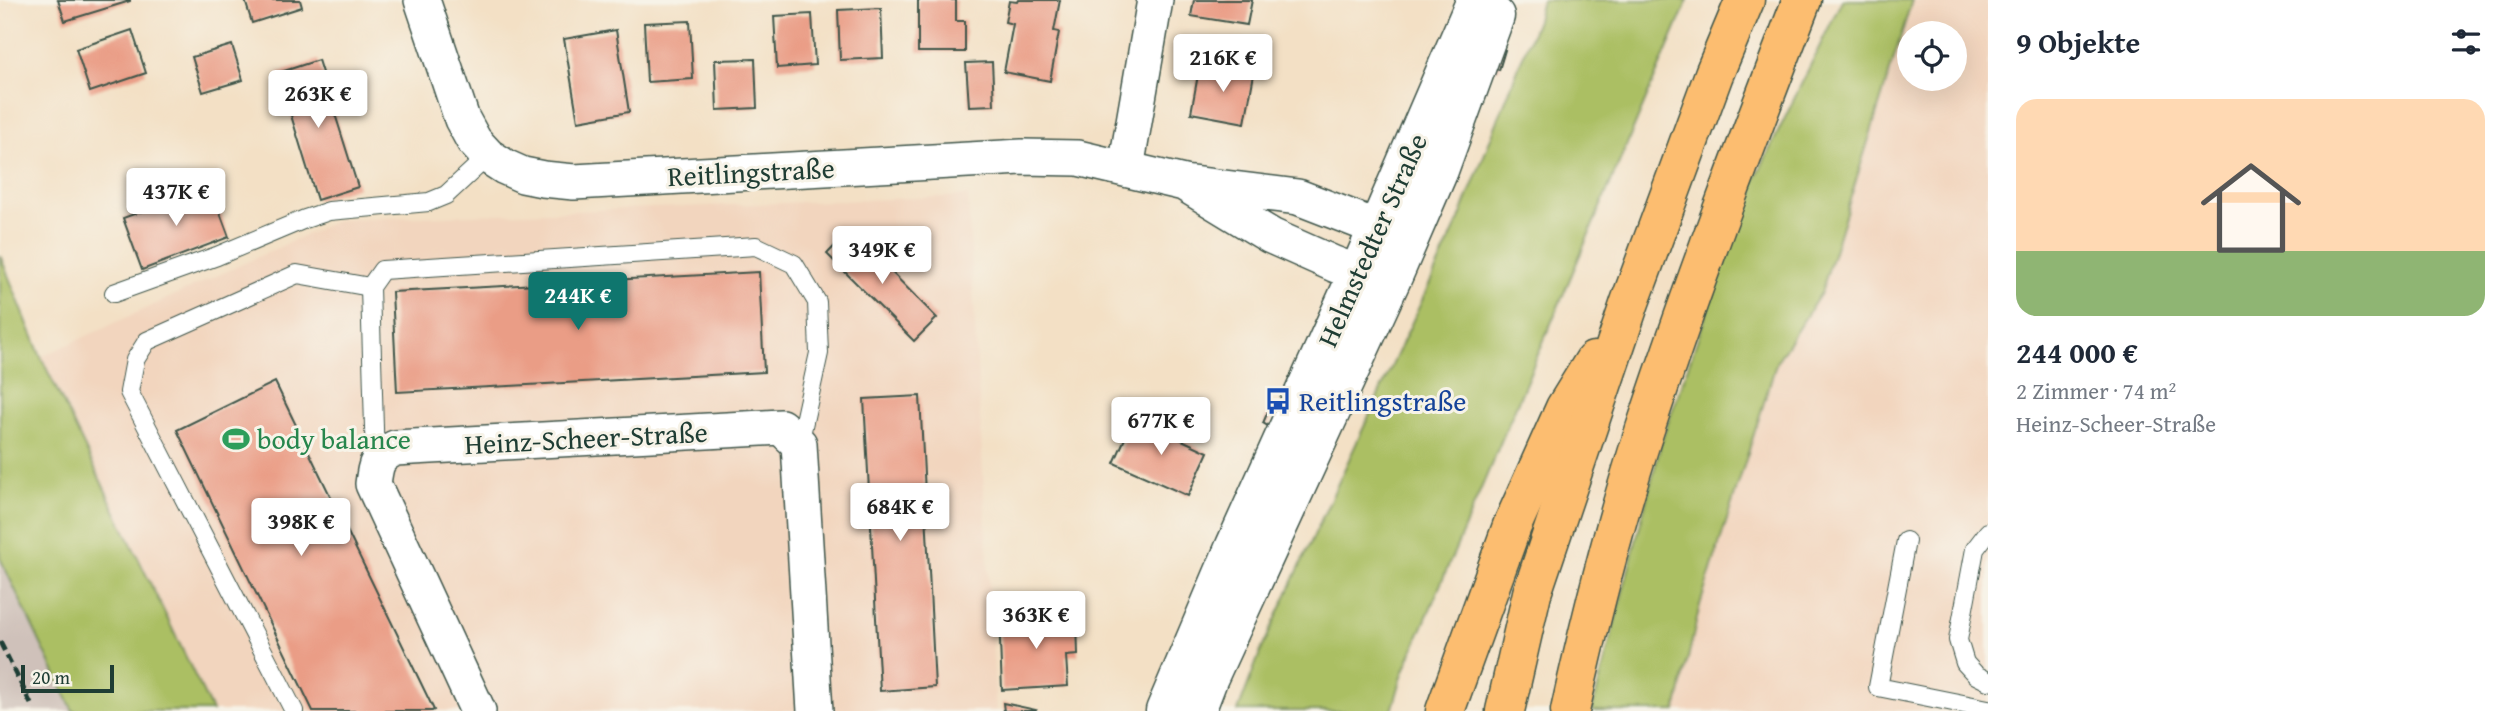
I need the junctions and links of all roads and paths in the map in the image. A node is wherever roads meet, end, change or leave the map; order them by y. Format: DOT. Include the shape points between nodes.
graph roads {
  1 [pos="422,0"];
  2 [pos="1155,0"];
  3 [pos="1476,0"];
  4 [pos="1498,0"];
  5 [pos="1745,0"];
  6 [pos="1802,0"];
  7 [pos="488,156"];
  8 [pos="1126,168"];
  9 [pos="1184,183"];
  10 [pos="1378,228"];
  11 [pos="1376,274"];
  12 [pos="370,287"];
  13 [pos="114,293"];
  14 [pos="1630,302"];
  15 [pos="799,444"];
  16 [pos="376,466"];
  17 [pos="1988,532"];
  18 [pos="1906,541"];
  19 [pos="1988,681"];
  20 [pos="1988,709"];
  21 [pos="294,711"];
  22 [pos="478,711"];
  23 [pos="815,711"];
  24 [pos="1165,711"];
  25 [pos="1196,711"];
  26 [pos="1445,711"];
  27 [pos="1504,711"];
  28 [pos="1570,711"];
  1 -- 7 [label="street, Reitlingstraße" via="462,119"];
  2 -- 8 [label="street"];
  3 -- 10 [label="street, Helmstedter Straße"];
  4 -- 11 [label="street, Helmstedter Straße" via="1439,170"];
  5 -- 14 [label="highway"];
  6 -- 28 [label="highway" via="1644,431"];
  7 -- 8 [label="street, Reitlingstraße" via="523,175 574,182 1022,157 1078,158"];
  7 -- 13 [label="lane" via="446,195 429,202 329,211"];
  8 -- 9 [label="street, Reitlingstraße"];
  9 -- 10 [label="street, Reitlingstraße" via="1298,197"];
  9 -- 11 [label="street, Reitlingstraße" via="1271,236"];
  10 -- 11 [label="street, Helmstedter Straße"];
  11 -- 24 [label="street, Helmstedter Straße" via="1235,546"];
  11 -- 25 [label="street, Helmstedter Straße"];
  12 -- 15 [label="lane" via="382,270 756,246 794,264 817,302 819,353"];
  12 -- 16 [label="lane"];
  12 -- 21 [label="lane" via="298,274 147,341 135,360 129,392"];
  14 -- 26 [label="highway" via="1565,408 1512,526"];
  14 -- 27 [label="highway" via="1532,593"];
  15 -- 16 [label="street, Heinz-Scheer-Straße" via="781,427 396,448 380,455"];
  15 -- 23 [label="street"];
  16 -- 22 [label="street" via="373,484"];
  17 -- 19 [label="lane" via="1975,549 1958,640 1965,663"];
  18 -- 20 [label="lane" via="1878,687"];
}
